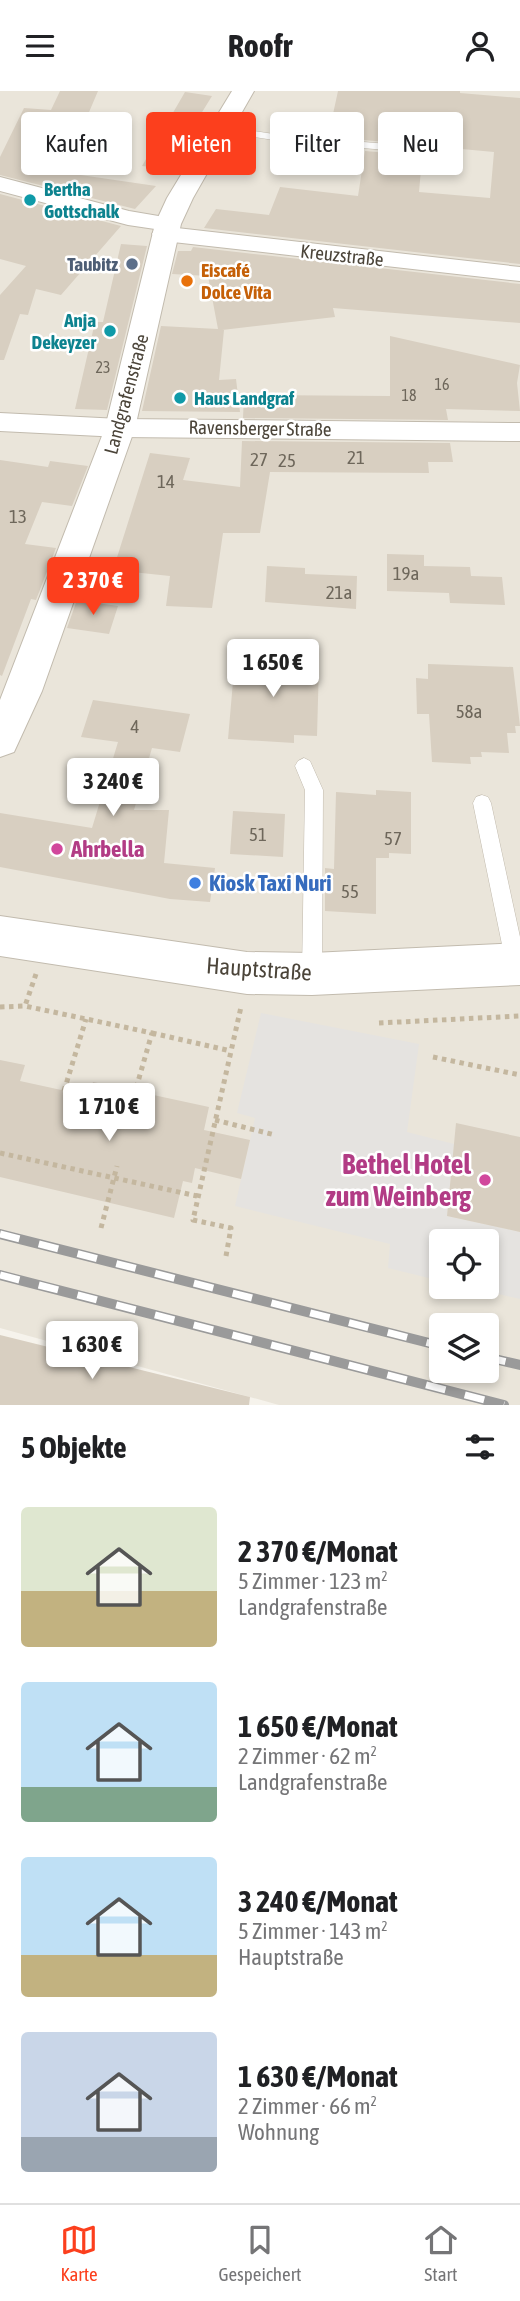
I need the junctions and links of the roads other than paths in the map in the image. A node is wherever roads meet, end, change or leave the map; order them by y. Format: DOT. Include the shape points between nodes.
graph roads {
  1 [pos="243,91"];
  2 [pos="230,112"];
  3 [pos="256,134"];
  4 [pos="378,146"];
  5 [pos="193,175"];
  6 [pos="0,184"];
  7 [pos="166,229"];
  8 [pos="520,274"];
  9 [pos="0,422"];
  10 [pos="121,428"];
  11 [pos="520,432"];
  12 [pos="0,741"];
  13 [pos="304,766"];
  14 [pos="482,803"];
  15 [pos="0,936"];
  16 [pos="518,964"];
  17 [pos="312,974"];
  1 -- 2 [label="street, Landgrafenstraße"];
  3 -- 4 [label="lane"];
  5 -- 7 [label="street, Landgrafenstraße"];
  6 -- 7 [label="street, Kreuzstraße"];
  7 -- 8 [label="street, Kreuzstraße"];
  7 -- 10 [label="street, Landgrafenstraße"];
  9 -- 10 [label="street, Ravensberger Straße"];
  10 -- 11 [label="street, Ravensberger Straße"];
  10 -- 12 [label="street, Landgrafenstraße" via="32,668"];
  13 -- 17 [label="lane" via="314,790"];
  14 -- 16 [label="lane"];
  15 -- 17 [label="street, Hauptstraße" via="247,973"];
  16 -- 17 [label="street, Hauptstraße"];
}
